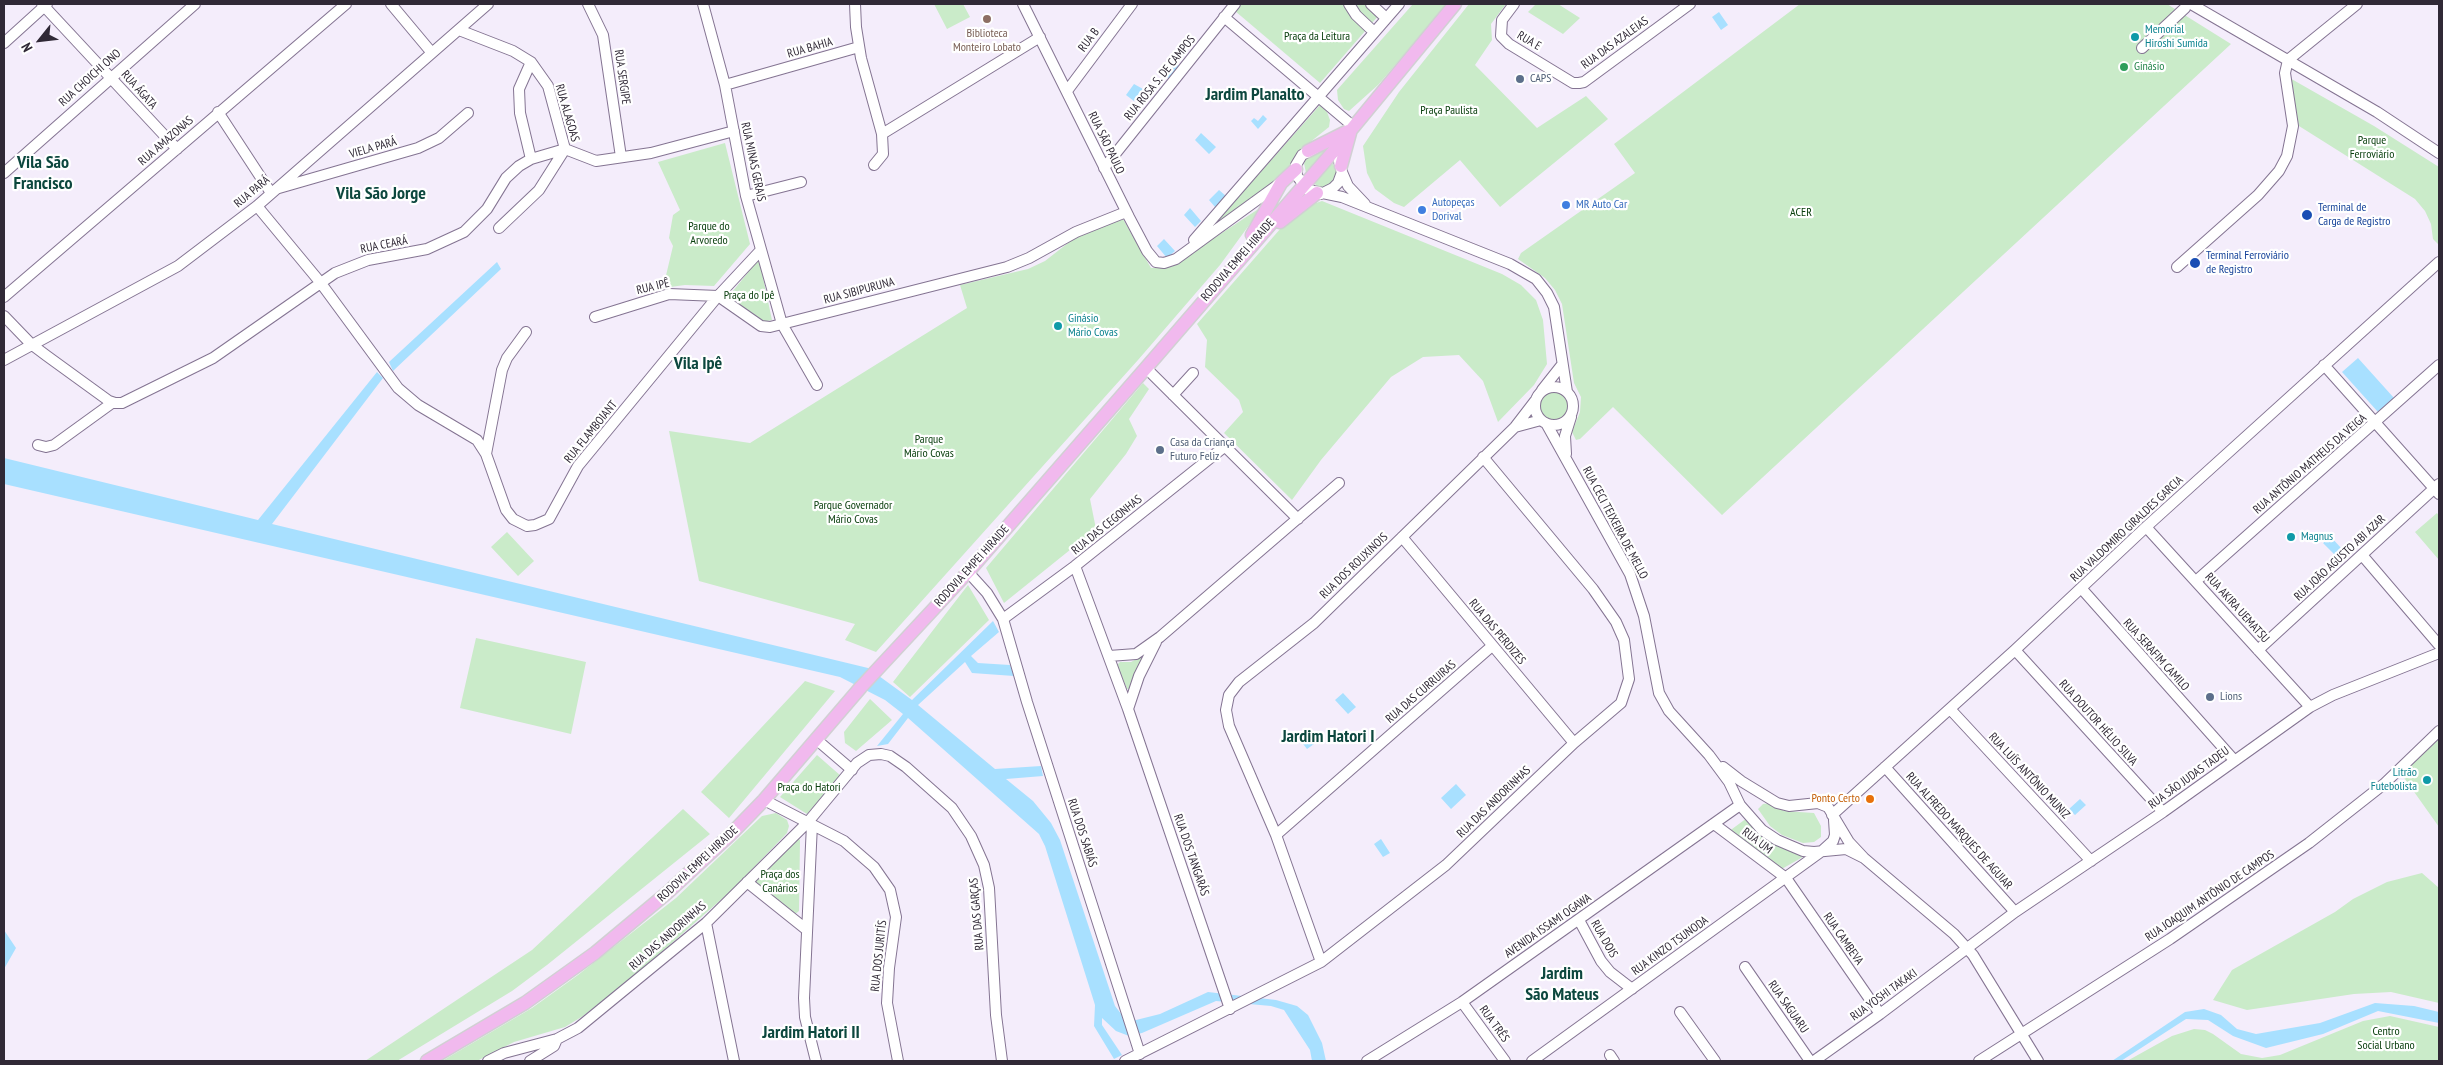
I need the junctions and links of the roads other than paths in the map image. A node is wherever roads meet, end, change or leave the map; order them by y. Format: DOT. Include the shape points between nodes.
graph roads {
  1 [pos="195,4"];
  2 [pos="346,4"];
  3 [pos="391,4"];
  4 [pos="488,4"];
  5 [pos="588,4"];
  6 [pos="703,4"];
  7 [pos="855,4"];
  8 [pos="1023,4"];
  9 [pos="1132,4"];
  10 [pos="1235,4"];
  11 [pos="1349,4"];
  12 [pos="1371,4"];
  13 [pos="1400,4"];
  14 [pos="1455,4"];
  15 [pos="1514,4"];
  16 [pos="1690,4"];
  17 [pos="2357,4"];
  18 [pos="45,5"];
  19 [pos="2188,6"];
  20 [pos="1224,17"];
  21 [pos="1386,18"];
  22 [pos="459,30"];
  23 [pos="1374,32"];
  24 [pos="1040,37"];
  25 [pos="4,43"];
  26 [pos="860,47"];
  27 [pos="2142,48"];
  28 [pos="432,53"];
  29 [pos="2288,60"];
  30 [pos="530,62"];
  31 [pos="111,77"];
  32 [pos="1579,84"];
  33 [pos="725,85"];
  34 [pos="1067,91"];
  35 [pos="1318,96"];
  36 [pos="218,112"];
  37 [pos="468,113"];
  38 [pos="1352,129"];
  39 [pos="734,131"];
  40 [pos="882,134"];
  41 [pos="176,149"];
  42 [pos="565,149"];
  43 [pos="1308,151"];
  44 [pos="1332,153"];
  45 [pos="2439,153"];
  46 [pos="621,158"];
  47 [pos="531,159"];
  48 [pos="874,165"];
  49 [pos="1104,168"];
  50 [pos="1296,169"];
  51 [pos="1342,169"];
  52 [pos="4,173"];
  53 [pos="801,182"];
  54 [pos="1281,183"];
  55 [pos="1302,185"];
  56 [pos="273,191"];
  57 [pos="1319,193"];
  58 [pos="746,196"];
  59 [pos="257,206"];
  60 [pos="1372,210"];
  61 [pos="1126,212"];
  62 [pos="499,228"];
  63 [pos="760,250"];
  64 [pos="1184,252"];
  65 [pos="1239,259"];
  66 [pos="2439,262"];
  67 [pos="2177,267"];
  68 [pos="320,282"];
  69 [pos="718,296"];
  70 [pos="4,297"];
  71 [pos="4,316"];
  72 [pos="595,317"];
  73 [pos="782,324"];
  74 [pos="526,332"];
  75 [pos="31,344"];
  76 [pos="4,360"];
  77 [pos="2324,365"];
  78 [pos="2439,365"];
  79 [pos="1561,366"];
  80 [pos="1146,368"];
  81 [pos="1193,372"];
  82 [pos="817,385"];
  83 [pos="1542,390"];
  84 [pos="1567,392"];
  85 [pos="1172,395"];
  86 [pos="1535,401"];
  87 [pos="112,403"];
  88 [pos="1572,412"];
  89 [pos="1544,422"];
  90 [pos="2376,423"];
  91 [pos="1514,427"];
  92 [pos="38,445"];
  93 [pos="1224,446"];
  94 [pos="486,454"];
  95 [pos="1483,457"];
  96 [pos="1566,458"];
  97 [pos="1339,483"];
  98 [pos="2438,489"];
  99 [pos="1298,519"];
  100 [pos="2146,527"];
  101 [pos="1402,537"];
  102 [pos="2362,555"];
  103 [pos="1075,566"];
  104 [pos="968,572"];
  105 [pos="2196,581"];
  106 [pos="2081,588"];
  107 [pos="1003,619"];
  108 [pos="1160,638"];
  109 [pos="2439,645"];
  110 [pos="1492,646"];
  111 [pos="2015,650"];
  112 [pos="2258,650"];
  113 [pos="2439,653"];
  114 [pos="1109,656"];
  115 [pos="2310,707"];
  116 [pos="1128,709"];
  117 [pos="1950,709"];
  118 [pos="2439,731"];
  119 [pos="817,740"];
  120 [pos="1574,743"];
  121 [pos="1706,752"];
  122 [pos="2234,760"];
  123 [pos="1885,767"];
  124 [pos="852,770"];
  125 [pos="1758,792"];
  126 [pos="764,800"];
  127 [pos="1740,805"];
  128 [pos="2163,812"];
  129 [pos="1832,815"];
  130 [pos="810,823"];
  131 [pos="1714,824"];
  132 [pos="1276,835"];
  133 [pos="1822,851"];
  134 [pos="1864,858"];
  135 [pos="2091,861"];
  136 [pos="1786,878"];
  137 [pos="747,882"];
  138 [pos="2015,912"];
  139 [pos="1579,920"];
  140 [pos="706,923"];
  141 [pos="807,930"];
  142 [pos="1967,948"];
  143 [pos="1321,962"];
  144 [pos="1744,967"];
  145 [pos="1632,989"];
  146 [pos="1462,1002"];
  147 [pos="1230,1009"];
  148 [pos="1680,1012"];
  149 [pos="1880,1014"];
  150 [pos="2023,1034"];
  151 [pos="557,1039"];
  152 [pos="1140,1054"];
  153 [pos="501,1058"];
  154 [pos="428,1061"];
  155 [pos="488,1061"];
  156 [pos="530,1061"];
  157 [pos="734,1061"];
  158 [pos="816,1061"];
  159 [pos="898,1061"];
  160 [pos="1002,1061"];
  161 [pos="1125,1061"];
  162 [pos="1367,1061"];
  163 [pos="1505,1061"];
  164 [pos="1532,1061"];
  165 [pos="1715,1061"];
  166 [pos="1812,1061"];
  167 [pos="1979,1061"];
  168 [pos="2038,1061"];
  1 -- 31 [label="street, RUA CHOICHI ONO"];
  2 -- 36 [label="street, RUA AMAZONAS"];
  3 -- 28 [label="street"];
  4 -- 22 [label="street, RUA PARÁ"];
  5 -- 46 [label="street, RUA SERGIPE" via="603,35"];
  6 -- 33 [label="street, RUA MINAS GERAIS"];
  7 -- 26 [label="street"];
  8 -- 24 [label="street, RUA SÃO PAULO"];
  9 -- 34 [label="street, RUA B"];
  10 -- 20 [label="street, RUA ROSA S. DE CAMPOS"];
  11 -- 23 [label="street"];
  12 -- 21 [label="street"];
  13 -- 21 [label="street"];
  14 -- 38 [label="main road, RODOVIA EMPEI HIRAIDE"];
  15 -- 32 [label="street, RUA E" via="1502,20 1501,36 1517,49"];
  16 -- 32 [label="street, RUA DAS AZALEIAS"];
  17 -- 29 [label="street"];
  18 -- 25 [label="street"];
  18 -- 31 [label="street, RUA ÁGATA"];
  19 -- 27 [label="street"];
  19 -- 29 [label="street"];
  20 -- 35 [label="street"];
  20 -- 49 [label="street, RUA ROSA S. DE CAMPOS"];
  21 -- 23 [label="street"];
  22 -- 28 [label="street, RUA PARÁ"];
  22 -- 30 [label="street, RUA ALAGOAS" via="514,51"];
  23 -- 35 [label="street"];
  24 -- 34 [label="street, RUA SÃO PAULO"];
  24 -- 40 [label="street"];
  26 -- 33 [label="street, RUA BAHIA"];
  26 -- 40 [label="street"];
  28 -- 56 [label="street, RUA PARÁ"];
  29 -- 45 [label="street"];
  29 -- 67 [label="street" via="2285,73 2293,126 2283,164 2258,195"];
  30 -- 42 [label="street, RUA ALAGOAS" via="548,86"];
  30 -- 47 [label="street" via="519,89 520,113"];
  31 -- 41 [label="street, RUA ÁGATA"];
  31 -- 52 [label="street, RUA CHOICHI ONO"];
  33 -- 39 [label="street, RUA MINAS GERAIS"];
  34 -- 49 [label="street, RUA SÃO PAULO"];
  35 -- 38 [label="street"];
  35 -- 64 [label="street"];
  36 -- 41 [label="street, RUA AMAZONAS"];
  36 -- 56 [label="street"];
  37 -- 56 [label="street, VIELA PARÁ" via="439,138 418,148"];
  38 -- 43 [label="main road"];
  38 -- 44 [label="main road, RODOVIA EMPEI HIRAIDE"];
  38 -- 51 [label="main road"];
  39 -- 46 [label="street"];
  39 -- 58 [label="street, RUA MINAS GERAIS"];
  40 -- 48 [label="street" via="883,154"];
  41 -- 70 [label="street, RUA AMAZONAS"];
  42 -- 46 [label="street" via="596,161"];
  42 -- 47 [label="street, RUA CEARÁ"];
  42 -- 62 [label="street, RUA ALAGOAS" via="539,190"];
  43 -- 44 [label="street" via="1318,147"];
  43 -- 50 [label="street" via="1300,158"];
  44 -- 51 [label="street"];
  44 -- 55 [label="main road, RODOVIA EMPEI HIRAIDE"];
  47 -- 68 [label="street, RUA CEARÁ" via="506,178 487,209 464,232 427,249 368,260 335,272"];
  49 -- 61 [label="street, RUA SÃO PAULO"];
  50 -- 54 [label="main road"];
  50 -- 55 [label="street"];
  51 -- 57 [label="street" via="1336,186"];
  51 -- 60 [label="street" via="1352,192"];
  53 -- 58 [label="street"];
  54 -- 64 [label="street"];
  54 -- 65 [label="main road"];
  55 -- 57 [label="street"];
  55 -- 65 [label="main road, RODOVIA EMPEI HIRAIDE"];
  56 -- 59 [label="street, RUA PARÁ"];
  57 -- 60 [label="street" via="1342,197"];
  57 -- 65 [label="main road" via="1290,212"];
  58 -- 63 [label="street, RUA MINAS GERAIS"];
  59 -- 68 [label="street, RUA FLAMBOIANT"];
  59 -- 75 [label="street, RUA PARÁ" via="163,275"];
  60 -- 79 [label="street" via="1510,264 1536,279 1554,307"];
  61 -- 64 [label="street, RUA SÃO PAULO" via="1147,252 1156,262 1169,262"];
  61 -- 73 [label="street, RUA SIBIPURUNA" via="1076,232 1019,263"];
  63 -- 69 [label="street, RUA FLAMBOIANT"];
  63 -- 73 [label="street, RUA MINAS GERAIS"];
  65 -- 80 [label="main road, RODOVIA EMPEI HIRAIDE"];
  66 -- 77 [label="street, RUA VALDOMIRO GIRALDES GARCIA"];
  68 -- 87 [label="street, RUA CEARÁ" via="203,364 122,403"];
  68 -- 94 [label="street, RUA FLAMBOIANT" via="398,388 418,405 471,435"];
  69 -- 72 [label="street, RUA IPÊ" via="669,294"];
  69 -- 73 [label="street, RUA SIBIPURUNA" via="761,326"];
  69 -- 94 [label="street, RUA FLAMBOIANT" via="578,466 549,519 527,526 513,519 502,500"];
  71 -- 75 [label="street"];
  73 -- 82 [label="street, RUA MINAS GERAIS"];
  74 -- 94 [label="street" via="502,370"];
  75 -- 76 [label="street, RUA PARÁ"];
  75 -- 87 [label="street"];
  77 -- 90 [label="street"];
  77 -- 100 [label="street, RUA VALDOMIRO GIRALDES GARCIA"];
  78 -- 90 [label="street, RUA ANTÔNIO MATHEUS DA VEIGA"];
  79 -- 83 [label="street"];
  79 -- 84 [label="street"];
  80 -- 85 [label="street"];
  80 -- 104 [label="main road, RODOVIA EMPEI HIRAIDE"];
  81 -- 85 [label="street"];
  83 -- 84 [label="street" via="1555,387"];
  83 -- 86 [label="street"];
  84 -- 88 [label="street" via="1572,401"];
  85 -- 93 [label="street"];
  86 -- 89 [label="street" via="1535,412"];
  86 -- 91 [label="street, RUA DOS ROUXINOIS"];
  87 -- 92 [label="street" via="54,445"];
  88 -- 89 [label="street" via="1564,422 1552,425"];
  88 -- 96 [label="street, RUA CECI TEIXEIRA DE MELLO" via="1565,436"];
  89 -- 91 [label="street, RUA DOS ROUXINOIS"];
  89 -- 96 [label="street, RUA CECI TEIXEIRA DE MELLO"];
  90 -- 98 [label="street"];
  90 -- 105 [label="street, RUA ANTÔNIO MATHEUS DA VEIGA"];
  91 -- 95 [label="street, RUA DOS ROUXINOIS"];
  93 -- 99 [label="street"];
  93 -- 103 [label="street, RUA DAS CEGONHAS"];
  95 -- 101 [label="street, RUA DOS ROUXINOIS"];
  95 -- 120 [label="street, RUA DAS ANDORINHAS" via="1608,608 1624,640 1629,679 1621,703"];
  96 -- 121 [label="street, RUA CECI TEIXEIRA DE MELLO" via="1630,574 1644,616 1659,693 1672,715"];
  97 -- 99 [label="street"];
  98 -- 102 [label="street, RUA JOÃO AGUSTO ABI AZAR"];
  99 -- 108 [label="street"];
  100 -- 105 [label="street, RUA AKIRA UEMATSU"];
  100 -- 106 [label="street, RUA VALDOMIRO GIRALDES GARCIA"];
  101 -- 110 [label="street, RUA DAS PERDIZES"];
  101 -- 132 [label="street, RUA DOS ROUXINOIS" via="1306,630 1233,689 1226,703 1229,726"];
  102 -- 109 [label="street"];
  102 -- 112 [label="street, RUA JOÃO AGUSTO ABI AZAR"];
  103 -- 107 [label="street, RUA DAS CEGONHAS"];
  103 -- 114 [label="street, RUA DOS TANGARÁS"];
  104 -- 107 [label="street, RUA DOS SABIÁS" via="987,593"];
  104 -- 119 [label="main road, RODOVIA EMPEI HIRAIDE" via="861,687"];
  105 -- 112 [label="street, RUA AKIRA UEMATSU"];
  106 -- 111 [label="street, RUA VALDOMIRO GIRALDES GARCIA"];
  106 -- 122 [label="street, RUA SERAFIM CAMILO"];
  107 -- 152 [label="street, RUA DOS SABIÁS"];
  108 -- 114 [label="street" via="1136,654"];
  108 -- 116 [label="street" via="1139,676"];
  110 -- 120 [label="street, RUA DAS PERDIZES"];
  110 -- 132 [label="street, RUA DAS CURRUIRAS"];
  111 -- 117 [label="street, RUA VALDOMIRO GIRALDES GARCIA"];
  111 -- 128 [label="street, RUA DOUTOR HÉLIO SILVA"];
  112 -- 115 [label="street, RUA AKIRA UEMATSU"];
  113 -- 115 [label="street, RUA SÃO JUDAS TADEU"];
  114 -- 116 [label="street, RUA DOS TANGARÁS"];
  115 -- 122 [label="street, RUA SÃO JUDAS TADEU"];
  116 -- 147 [label="street, RUA DOS TANGARÁS"];
  117 -- 123 [label="street, RUA VALDOMIRO GIRALDES GARCIA"];
  117 -- 135 [label="street, RUA LUÍS ANTÔNIO MUNIZ"];
  118 -- 150 [label="street, RUA JOAQUIM ANTÔNIO DE CAMPOS" via="2384,784 2309,843 2170,939"];
  119 -- 124 [label="street"];
  119 -- 126 [label="main road, RODOVIA EMPEI HIRAIDE"];
  120 -- 143 [label="street, RUA DAS ANDORINHAS" via="1446,865"];
  121 -- 125 [label="street"];
  121 -- 127 [label="street" via="1729,782"];
  122 -- 128 [label="street, RUA SÃO JUDAS TADEU"];
  123 -- 129 [label="street, RUA VALDOMIRO GIRALDES GARCIA"];
  123 -- 138 [label="street, RUA ALFREDO MARQUES DE AGUIAR"];
  124 -- 130 [label="street, RUA DAS GARÇAS"];
  124 -- 160 [label="street, RUA DAS GARÇAS" via="869,755 890,756 940,794 974,842 989,888 996,1015"];
  125 -- 127 [label="street, AVENIDA ISSAMI OGAWA" via="1745,795"];
  125 -- 129 [label="street" via="1784,805 1823,804"];
  126 -- 130 [label="street, RUA DOS JURITÍS"];
  126 -- 154 [label="main road, RODOVIA EMPEI HIRAIDE" via="674,887 594,953 525,1003"];
  127 -- 131 [label="street, AVENIDA ISSAMI OGAWA"];
  127 -- 133 [label="street" via="1770,836 1803,851"];
  128 -- 135 [label="street, RUA SÃO JUDAS TADEU"];
  129 -- 133 [label="street" via="1835,835"];
  129 -- 134 [label="street"];
  130 -- 137 [label="street, RUA DAS ANDORINHAS"];
  130 -- 141 [label="street"];
  130 -- 159 [label="street, RUA DOS JURITÍS" via="844,841 874,867 890,890 896,917 886,1003"];
  131 -- 136 [label="street, RUA UM"];
  131 -- 139 [label="street, AVENIDA ISSAMI OGAWA"];
  132 -- 143 [label="street, RUA DOS ROUXINOIS"];
  133 -- 134 [label="street" via="1846,849"];
  133 -- 136 [label="street, RUA KINZO TSUNODA"];
  134 -- 142 [label="street"];
  135 -- 138 [label="street, RUA SÃO JUDAS TADEU"];
  136 -- 145 [label="street, RUA KINZO TSUNODA"];
  136 -- 149 [label="street, RUA CAMBEVA"];
  137 -- 140 [label="street, RUA DAS ANDORINHAS"];
  137 -- 141 [label="street"];
  138 -- 142 [label="street, RUA SÃO JUDAS TADEU"];
  139 -- 145 [label="street, RUA DOIS" via="1601,961"];
  139 -- 146 [label="street, AVENIDA ISSAMI OGAWA"];
  140 -- 151 [label="street, RUA DAS ANDORINHAS" via="578,1028"];
  140 -- 157 [label="street"];
  141 -- 158 [label="street" via="805,1017"];
  142 -- 149 [label="street, RUA YOSHI TAKAKI"];
  142 -- 150 [label="street"];
  143 -- 147 [label="street, RUA DAS ANDORINHAS"];
  144 -- 166 [label="street, RUA SAGUARU"];
  145 -- 164 [label="street, RUA KINZO TSUNODA"];
  146 -- 162 [label="street, AVENIDA ISSAMI OGAWA"];
  146 -- 163 [label="street, RUA TRÊS"];
  147 -- 152 [label="street, RUA DAS ANDORINHAS"];
  148 -- 165 [label="street"];
  149 -- 166 [label="street, RUA YOSHI TAKAKI"];
  150 -- 167 [label="street, RUA JOAQUIM ANTÔNIO DE CAMPOS"];
  150 -- 168 [label="street"];
  151 -- 153 [label="street"];
  151 -- 156 [label="street" via="554,1046"];
  152 -- 161 [label="street, RUA DAS ANDORINHAS"];
  153 -- 155 [label="street"];
}
